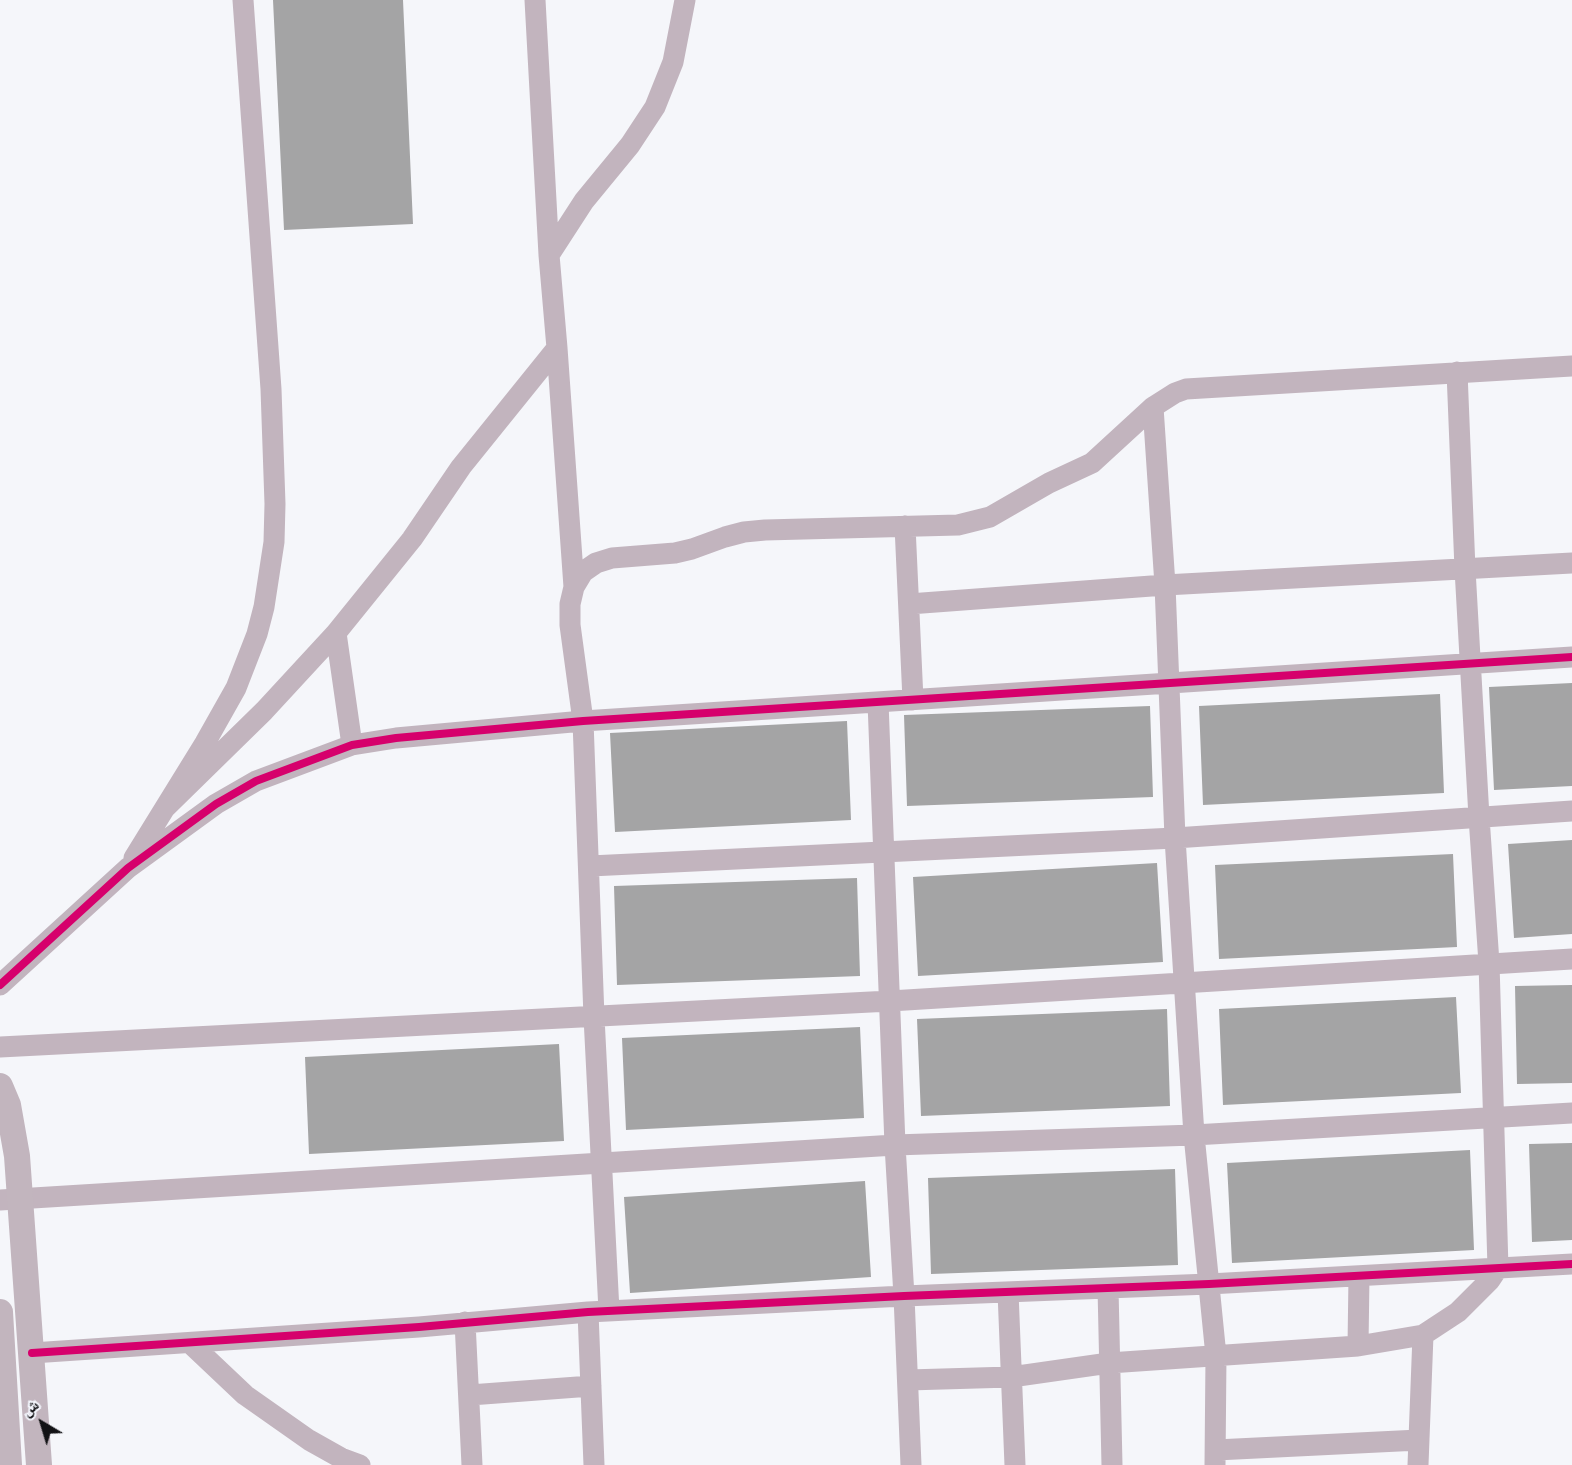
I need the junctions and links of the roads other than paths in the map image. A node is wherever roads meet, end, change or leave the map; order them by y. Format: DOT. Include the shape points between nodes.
graph roads {
  1 [pos="243,0"];
  2 [pos="536,0"];
  3 [pos="685,0"];
  4 [pos="549,255"];
  5 [pos="557,348"];
  6 [pos="1572,366"];
  7 [pos="1457,372"];
  8 [pos="1154,407"];
  9 [pos="905,526"];
  10 [pos="1572,563"];
  11 [pos="1465,569"];
  12 [pos="1164,585"];
  13 [pos="574,587"];
  14 [pos="909,604"];
  15 [pos="336,633"];
  16 [pos="1572,657"];
  17 [pos="1470,664"];
  18 [pos="1167,683"];
  19 [pos="913,700"];
  20 [pos="878,702"];
  21 [pos="583,721"];
  22 [pos="352,745"];
  23 [pos="166,807"];
  24 [pos="1572,811"];
  25 [pos="1479,817"];
  26 [pos="1175,838"];
  27 [pos="883,852"];
  28 [pos="590,866"];
  29 [pos="128,868"];
  30 [pos="1572,958"];
  31 [pos="1489,963"];
  32 [pos="1185,984"];
  33 [pos="0,985"];
  34 [pos="890,1000"];
  35 [pos="594,1017"];
  36 [pos="0,1047"];
  37 [pos="0,1086"];
  38 [pos="1572,1113"];
  39 [pos="1494,1119"];
  40 [pos="1194,1135"];
  41 [pos="895,1146"];
  42 [pos="603,1163"];
  43 [pos="10,1200"];
  44 [pos="1572,1264"];
  45 [pos="1498,1268"];
  46 [pos="1359,1276"];
  47 [pos="1209,1284"];
  48 [pos="1108,1288"];
  49 [pos="1008,1292"];
  50 [pos="904,1296"];
  51 [pos="0,1312"];
  52 [pos="598,1312"];
  53 [pos="465,1322"];
  54 [pos="1423,1335"];
  55 [pos="190,1343"];
  56 [pos="1358,1346"];
  57 [pos="32,1353"];
  58 [pos="1216,1356"];
  59 [pos="1109,1363"];
  60 [pos="1011,1377"];
  61 [pos="908,1380"];
  62 [pos="591,1386"];
  63 [pos="470,1395"];
  64 [pos="1419,1440"];
  65 [pos="1307,1455"];
  66 [pos="1216,1457"];
  67 [pos="9,1465"];
  68 [pos="39,1465"];
  69 [pos="360,1465"];
  70 [pos="472,1465"];
  71 [pos="594,1465"];
  72 [pos="911,1465"];
  73 [pos="1016,1465"];
  74 [pos="1112,1465"];
  75 [pos="1418,1465"];
  1 -- 23 [label="street" via="271,389 274,542 264,607 248,660 223,713"];
  2 -- 4 [label="street"];
  3 -- 4 [label="street" via="673,62 655,107"];
  4 -- 5 [label="street"];
  5 -- 13 [label="street"];
  5 -- 15 [label="street"];
  6 -- 7 [label="street"];
  7 -- 8 [label="street" via="1197,387 1175,393"];
  7 -- 11 [label="street"];
  8 -- 9 [label="street" via="1092,463 1002,512 958,525"];
  8 -- 12 [label="street"];
  9 -- 13 [label="street" via="744,532 675,553 596,562 583,572"];
  9 -- 14 [label="street"];
  10 -- 11 [label="street"];
  11 -- 12 [label="street"];
  11 -- 17 [label="street"];
  12 -- 14 [label="street"];
  12 -- 18 [label="street"];
  13 -- 21 [label="street" via="570,625"];
  14 -- 19 [label="street"];
  15 -- 22 [label="street"];
  15 -- 23 [label="street" via="264,711"];
  16 -- 17 [label="street"];
  17 -- 18 [label="street"];
  17 -- 25 [label="street"];
  18 -- 19 [label="street"];
  18 -- 26 [label="street"];
  19 -- 20 [label="street"];
  20 -- 21 [label="street"];
  20 -- 27 [label="street"];
  21 -- 22 [label="street"];
  21 -- 28 [label="street"];
  22 -- 29 [label="street" via="256,781 216,804"];
  23 -- 29 [label="street"];
  24 -- 25 [label="street"];
  25 -- 26 [label="street"];
  25 -- 31 [label="street"];
  26 -- 27 [label="street"];
  26 -- 32 [label="street"];
  27 -- 28 [label="street"];
  27 -- 34 [label="street"];
  28 -- 35 [label="street"];
  29 -- 33 [label="street"];
  30 -- 31 [label="street"];
  31 -- 32 [label="street"];
  31 -- 39 [label="street"];
  32 -- 34 [label="street"];
  32 -- 40 [label="street"];
  34 -- 35 [label="street"];
  34 -- 41 [label="street"];
  35 -- 36 [label="street"];
  35 -- 42 [label="street"];
  37 -- 43 [label="main road" via="14,1131"];
  38 -- 39 [label="street"];
  39 -- 40 [label="street"];
  39 -- 45 [label="street"];
  40 -- 41 [label="street"];
  40 -- 47 [label="street"];
  41 -- 42 [label="street"];
  41 -- 50 [label="street"];
  42 -- 43 [label="street"];
  42 -- 52 [label="street"];
  43 -- 57 [label="main road"];
  44 -- 45 [label="street"];
  45 -- 46 [label="street"];
  45 -- 54 [label="street" via="1458,1312"];
  46 -- 47 [label="street"];
  46 -- 56 [label="street"];
  47 -- 48 [label="street"];
  47 -- 58 [label="street"];
  48 -- 49 [label="street"];
  48 -- 59 [label="street"];
  49 -- 50 [label="street"];
  49 -- 60 [label="street"];
  50 -- 52 [label="street"];
  50 -- 61 [label="street"];
  51 -- 67 [label="main road"];
  52 -- 53 [label="street"];
  52 -- 62 [label="street"];
  53 -- 55 [label="street"];
  53 -- 63 [label="street"];
  54 -- 56 [label="street"];
  54 -- 64 [label="street"];
  55 -- 57 [label="street"];
  55 -- 69 [label="street" via="245,1395 309,1440"];
  56 -- 58 [label="street"];
  57 -- 68 [label="main road"];
  58 -- 59 [label="street"];
  58 -- 66 [label="street"];
  59 -- 60 [label="street"];
  59 -- 74 [label="street"];
  60 -- 61 [label="street"];
  60 -- 73 [label="street"];
  61 -- 72 [label="street"];
  62 -- 63 [label="street"];
  62 -- 71 [label="street"];
  63 -- 70 [label="street"];
  64 -- 65 [label="street"];
  64 -- 75 [label="street"];
  65 -- 66 [label="street"];
}
